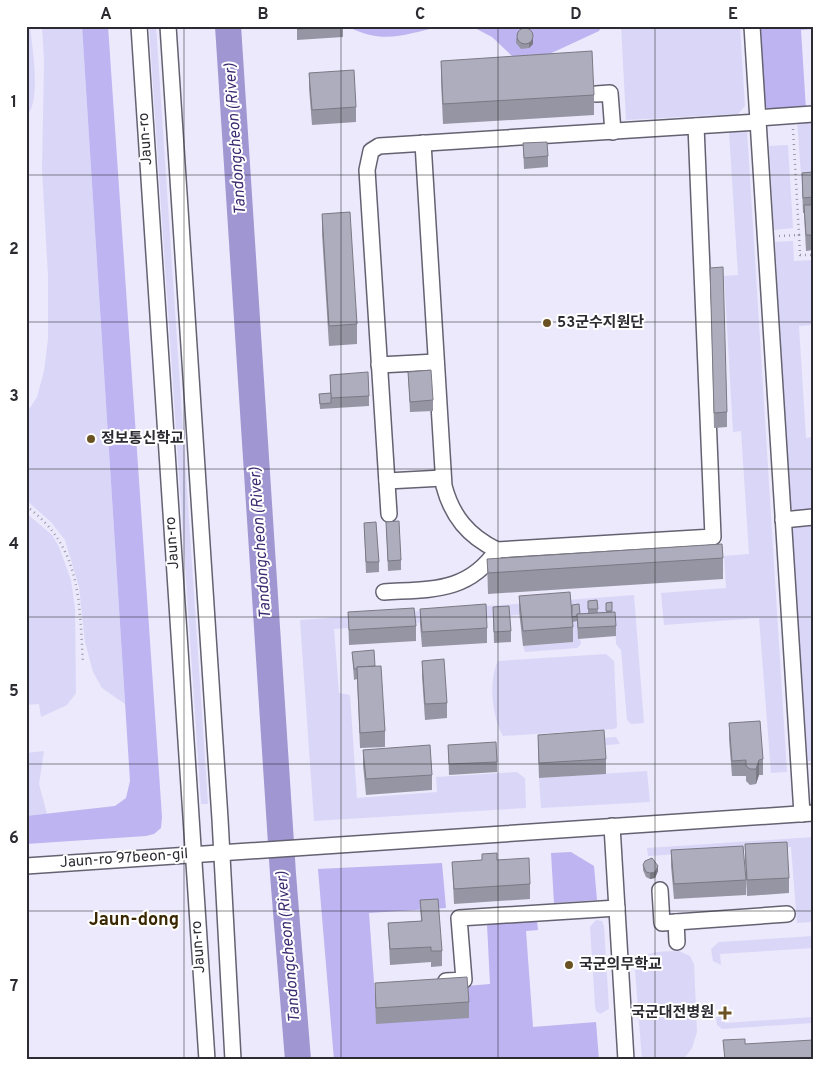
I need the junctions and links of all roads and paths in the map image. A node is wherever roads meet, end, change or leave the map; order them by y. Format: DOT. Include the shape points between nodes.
graph roads {
  1 [pos="139,26"];
  2 [pos="168,26"];
  3 [pos="752,26"];
  4 [pos="596,94"];
  5 [pos="813,114"];
  6 [pos="792,115"];
  7 [pos="758,120"];
  8 [pos="696,126"];
  9 [pos="614,132"];
  10 [pos="423,143"];
  11 [pos="799,235"];
  12 [pos="765,237"];
  13 [pos="813,254"];
  14 [pos="436,362"];
  15 [pos="379,365"];
  16 [pos="443,478"];
  17 [pos="387,482"];
  18 [pos="26,506"];
  19 [pos="389,514"];
  20 [pos="813,517"];
  21 [pos="783,520"];
  22 [pos="497,550"];
  23 [pos="384,592"];
  24 [pos="83,664"];
  25 [pos="807,813"];
  26 [pos="612,826"];
  27 [pos="222,853"];
  28 [pos="194,854"];
  29 [pos="26,866"];
  30 [pos="660,890"];
  31 [pos="617,908"];
  32 [pos="787,914"];
  33 [pos="676,922"];
  34 [pos="677,942"];
  35 [pos="428,982"];
  36 [pos="207,1060"];
  37 [pos="233,1060"];
  38 [pos="626,1060"];
  1 -- 28 [label="street, Jaun-ro"];
  2 -- 27 [label="street, Jaun-ro"];
  3 -- 7 [label="street"];
  4 -- 9 [label="street" via="610,93"];
  5 -- 6 [label="street"];
  6 -- 7 [label="street"];
  6 -- 11 [label="path"];
  7 -- 8 [label="street"];
  7 -- 12 [label="street"];
  8 -- 9 [label="street"];
  8 -- 22 [label="street" via="713,538"];
  9 -- 10 [label="street"];
  10 -- 14 [label="street"];
  10 -- 15 [label="street" via="379,146 371,151 368,159"];
  11 -- 12 [label="path"];
  11 -- 13 [label="path" via="800,255"];
  12 -- 21 [label="street"];
  14 -- 15 [label="street"];
  14 -- 16 [label="street"];
  15 -- 17 [label="street"];
  16 -- 17 [label="street"];
  16 -- 22 [label="street" via="447,498 458,521 480,542"];
  17 -- 19 [label="street"];
  18 -- 24 [label="path" via="53,530 68,555 78,599"];
  20 -- 21 [label="street"];
  21 -- 25 [label="street"];
  22 -- 23 [label="street" via="481,568 458,584"];
  25 -- 26 [label="street, Jaun-ro 97beon-gil"];
  26 -- 27 [label="street, Jaun-ro 97beon-gil"];
  26 -- 31 [label="street"];
  27 -- 28 [label="street, Jaun-ro 97beon-gil"];
  27 -- 37 [label="street, Jaun-ro"];
  28 -- 29 [label="street, Jaun-ro 97beon-gil"];
  28 -- 36 [label="street, Jaun-ro"];
  30 -- 33 [label="street" via="662,923"];
  31 -- 35 [label="street" via="459,918 464,980"];
  31 -- 38 [label="street"];
  32 -- 33 [label="street"];
  33 -- 34 [label="street"];
}
